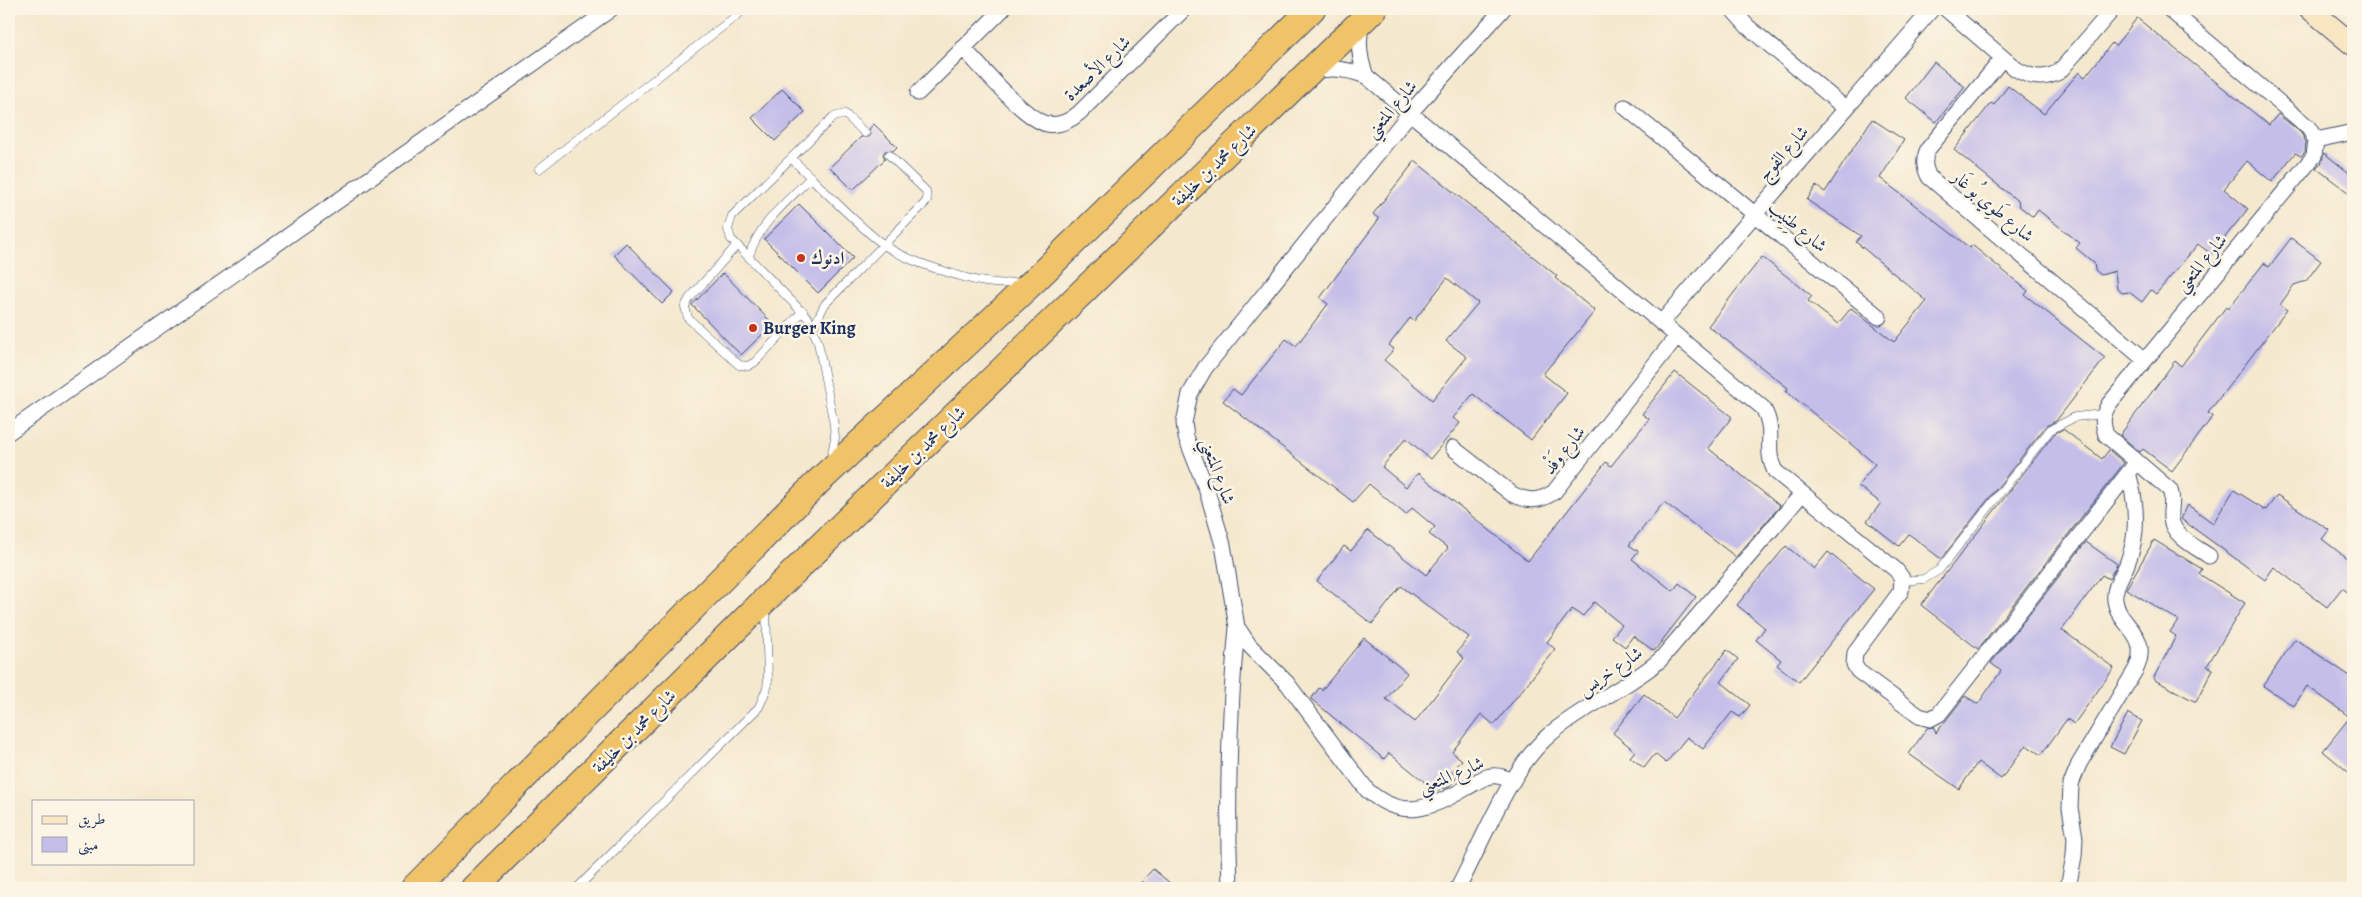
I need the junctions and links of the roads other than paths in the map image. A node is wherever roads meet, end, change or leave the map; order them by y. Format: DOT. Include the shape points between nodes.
graph roads {
  1 [pos="611,9"];
  2 [pos="745,9"];
  3 [pos="1003,9"];
  4 [pos="1184,9"];
  5 [pos="1312,9"];
  6 [pos="1503,9"];
  7 [pos="1732,9"];
  8 [pos="1932,9"];
  9 [pos="1946,9"];
  10 [pos="2113,9"];
  11 [pos="2168,9"];
  12 [pos="2310,9"];
  13 [pos="1368,15"];
  14 [pos="2353,45"];
  15 [pos="963,48"];
  16 [pos="2003,58"];
  17 [pos="1308,73"];
  18 [pos="1366,76"];
  19 [pos="918,93"];
  20 [pos="1625,107"];
  21 [pos="1846,109"];
  22 [pos="1410,113"];
  23 [pos="865,132"];
  24 [pos="2353,132"];
  25 [pos="2316,140"];
  26 [pos="889,155"];
  27 [pos="792,159"];
  28 [pos="539,169"];
  29 [pos="811,177"];
  30 [pos="1755,214"];
  31 [pos="737,245"];
  32 [pos="885,245"];
  33 [pos="749,256"];
  34 [pos="1037,278"];
  35 [pos="803,311"];
  36 [pos="1879,317"];
  37 [pos="1661,323"];
  38 [pos="813,328"];
  39 [pos="1677,336"];
  40 [pos="2145,360"];
  41 [pos="2103,414"];
  42 [pos="9,432"];
  43 [pos="1453,448"];
  44 [pos="2132,468"];
  45 [pos="818,482"];
  46 [pos="1801,494"];
  47 [pos="2209,556"];
  48 [pos="1903,581"];
  49 [pos="766,599"];
  50 [pos="1237,627"];
  51 [pos="1513,781"];
  52 [pos="414,888"];
  53 [pos="474,888"];
  54 [pos="577,888"];
  55 [pos="1230,888"];
  56 [pos="1458,888"];
  57 [pos="2068,888"];
  1 -- 42 [label="street"];
  2 -- 28 [label="lane"];
  3 -- 15 [label="street"];
  4 -- 15 [label="street, شارع الأصعدة" via="1079,113 1060,124 1049,124 1029,115"];
  5 -- 34 [label="highway"];
  6 -- 22 [label="street, شارع المتعني"];
  7 -- 21 [label="street" via="1747,26"];
  8 -- 21 [label="street, شارع الفوج"];
  9 -- 16 [label="street"];
  10 -- 16 [label="street" via="2059,72 2050,77 2026,75"];
  11 -- 25 [label="street" via="2308,127"];
  12 -- 14 [label="main road"];
  13 -- 17 [label="highway, شارع محمد بن خليفة"];
  13 -- 18 [label="street" via="1360,32 1359,54"];
  15 -- 19 [label="street"];
  16 -- 40 [label="street, شارع طَوِي بُو غَار" via="1928,150 1924,157 1926,171 1937,184"];
  17 -- 18 [label="street" via="1332,68"];
  17 -- 49 [label="highway, شارع محمد بن خليفة"];
  18 -- 22 [label="street"];
  20 -- 30 [label="street, شارع طِنِيب"];
  21 -- 30 [label="street, شارع الفوج"];
  22 -- 37 [label="street"];
  22 -- 50 [label="street, شارع المتعني" via="1205,368 1190,394 1184,423 1186,438 1221,536"];
  23 -- 27 [label="lane" via="845,114 837,115"];
  24 -- 25 [label="street"];
  25 -- 40 [label="street, شارع المتعني" via="2314,156"];
  26 -- 32 [label="lane" via="928,196 925,205"];
  27 -- 29 [label="lane"];
  27 -- 31 [label="lane" via="732,216 728,229"];
  29 -- 32 [label="lane"];
  29 -- 33 [label="lane" via="765,224"];
  30 -- 36 [label="street, شارع طِنِيب"];
  30 -- 37 [label="street, شارع الفوج"];
  31 -- 33 [label="lane"];
  31 -- 35 [label="lane" via="689,299 685,307 688,318 739,365 748,366 756,362"];
  32 -- 34 [label="lane" via="914,261 976,281 1007,284"];
  32 -- 38 [label="lane" via="825,304"];
  33 -- 35 [label="lane"];
  34 -- 45 [label="highway"];
  35 -- 38 [label="lane"];
  37 -- 39 [label="street"];
  38 -- 45 [label="lane" via="835,438 829,462"];
  39 -- 43 [label="street, شارع وَفْد" via="1554,492 1544,498 1522,500"];
  39 -- 46 [label="street" via="1763,408 1771,428 1771,464 1780,478"];
  40 -- 41 [label="street, شارع المتعني"];
  41 -- 44 [label="street" via="2106,435"];
  41 -- 48 [label="lane" via="2075,416 2050,430 1939,570 1924,579"];
  44 -- 47 [label="street" via="2170,490 2175,530"];
  44 -- 48 [label="street" via="1939,714 1930,719 1919,716 1858,671 1854,664 1855,653 1901,591"];
  44 -- 57 [label="street" via="2134,535 2115,600 2137,637 2141,654 2136,669 2072,779 2074,856"];
  45 -- 52 [label="highway"];
  46 -- 48 [label="street" via="1896,570"];
  46 -- 51 [label="street, شارع خريس" via="1660,660 1549,735 1527,759"];
  49 -- 53 [label="highway, شارع محمد بن خليفة"];
  49 -- 54 [label="lane" via="768,679 759,707"];
  50 -- 51 [label="street, شارع المتعني" via="1249,645 1287,683 1367,790 1385,803 1406,809 1428,808 1486,777 1500,776"];
  50 -- 55 [label="street" via="1232,703"];
  51 -- 56 [label="street, شارع خريس"];
}
